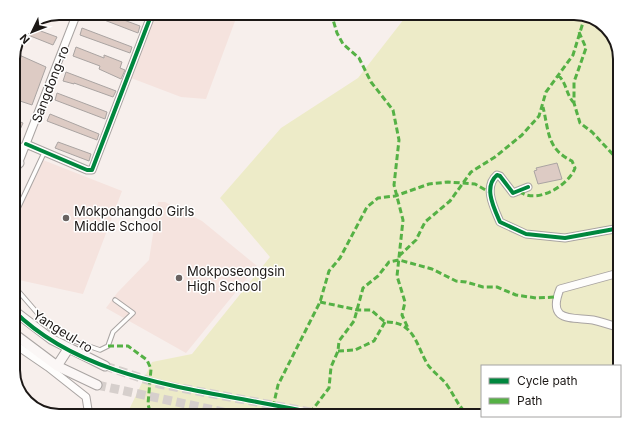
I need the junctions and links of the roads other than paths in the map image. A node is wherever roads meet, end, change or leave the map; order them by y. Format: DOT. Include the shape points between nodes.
graph roads {
  1 [pos="74,20"];
  2 [pos="149,20"];
  3 [pos="26,144"];
  4 [pos="20,149"];
  5 [pos="44,153"];
  6 [pos="20,155"];
  7 [pos="528,187"];
  8 [pos="20,204"];
  9 [pos="613,229"];
  10 [pos="613,275"];
  11 [pos="20,293"];
  12 [pos="115,300"];
  13 [pos="20,315"];
  14 [pos="613,326"];
  15 [pos="20,338"];
  16 [pos="20,348"];
  17 [pos="68,348"];
  18 [pos="57,366"];
  19 [pos="105,366"];
  20 [pos="97,385"];
  21 [pos="88,409"];
  1 -- 3 [label="street, Sangdong-ro"];
  2 -- 5 [label="street" via="94,168 87,170"];
  3 -- 4 [label="street"];
  3 -- 5 [label="street"];
  3 -- 6 [label="street, Sangdong-ro"];
  5 -- 8 [label="lane"];
  7 -- 9 [label="street" via="513,193 500,176 493,178 490,183 491,193 500,222 526,234 565,238"];
  10 -- 14 [label="street" via="560,289 555,307 558,314 569,319 594,320"];
  11 -- 12 [label="lane" via="56,333 100,350 108,346 113,332 133,313"];
  13 -- 17 [label="street, Yangeul-ro" via="51,339"];
  15 -- 18 [label="street"];
  16 -- 21 [label="street" via="86,397"];
  17 -- 18 [label="street"];
  17 -- 19 [label="street, Yangeul-ro"];
  18 -- 20 [label="street"];
}
